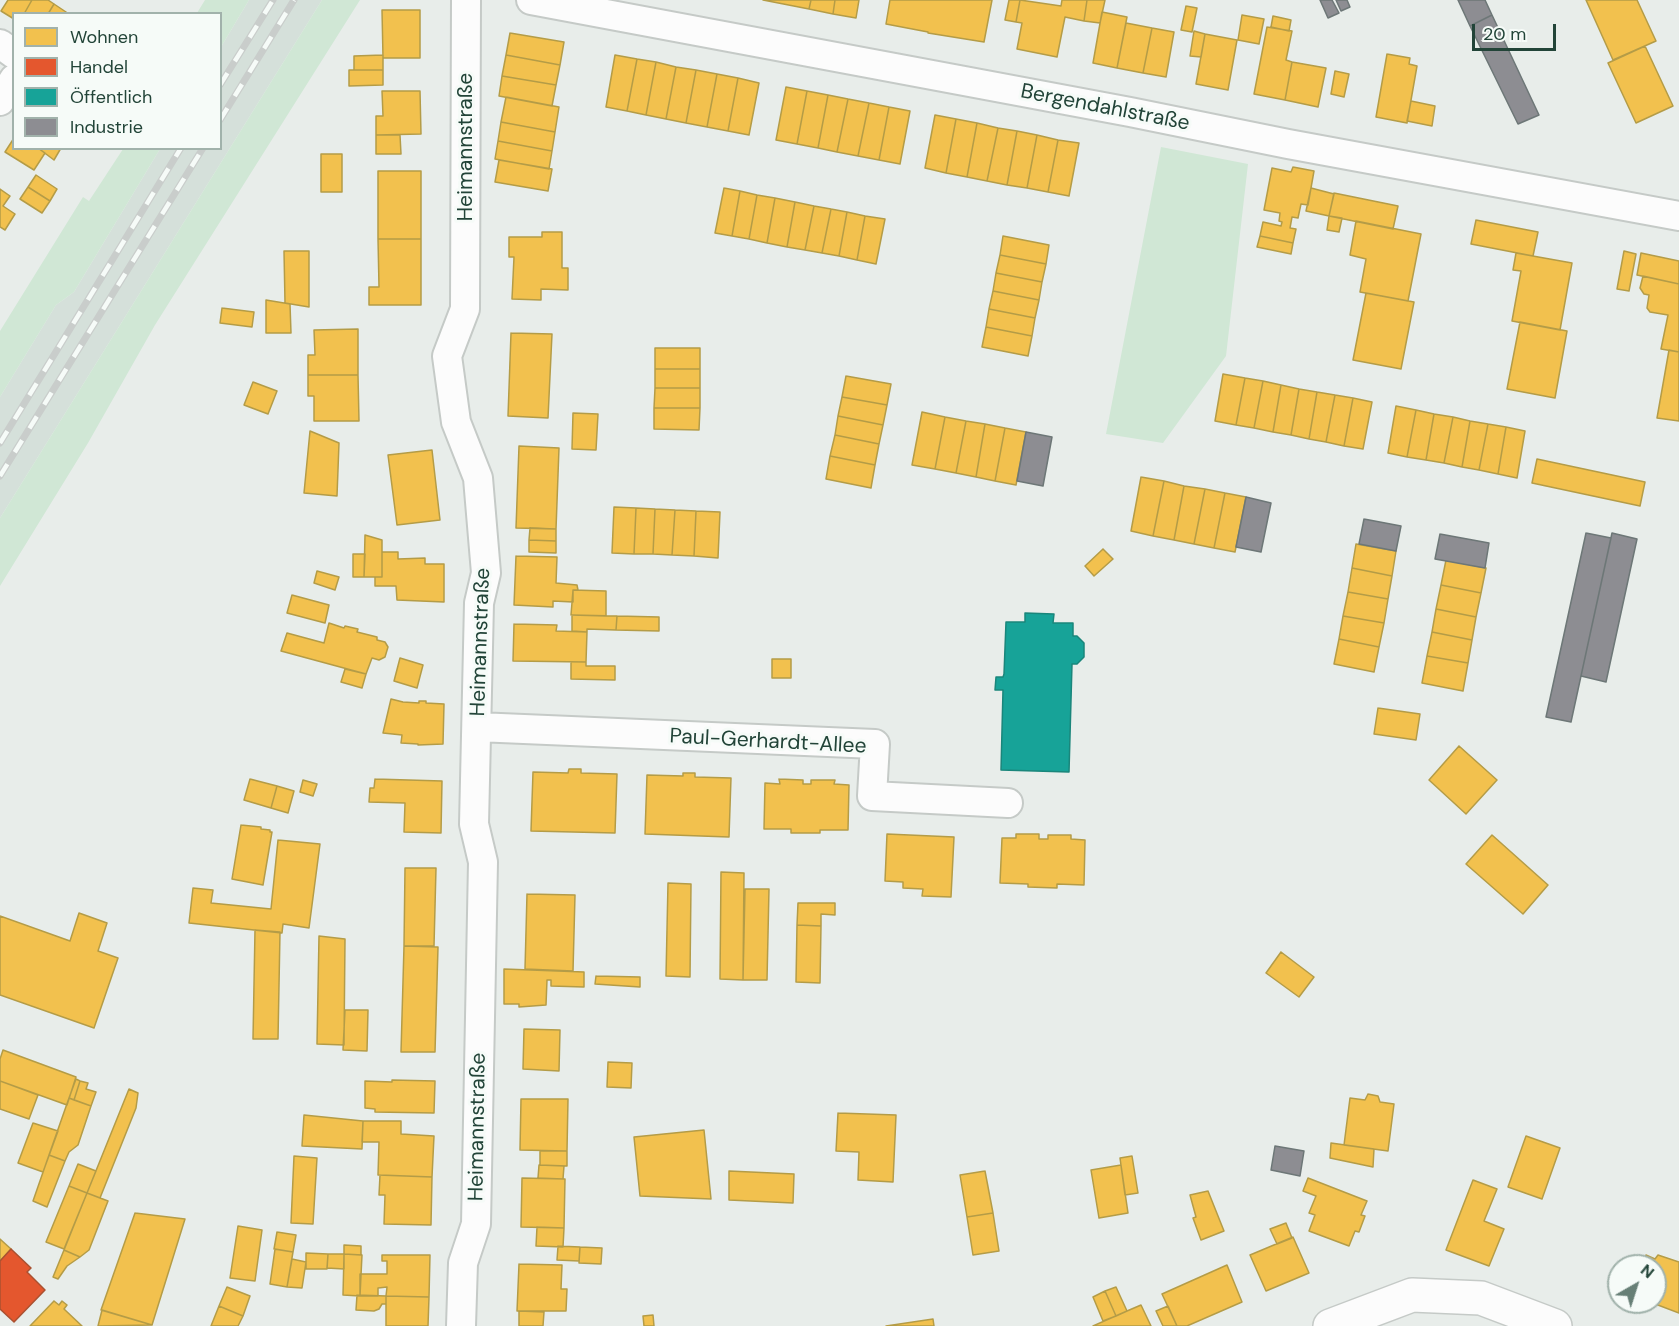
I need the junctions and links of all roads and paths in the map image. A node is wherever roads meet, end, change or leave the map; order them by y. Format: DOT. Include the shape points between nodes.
graph roads {
  1 [pos="466,0"];
  2 [pos="531,0"];
  3 [pos="12,82"];
  4 [pos="0,101"];
  5 [pos="1679,216"];
  6 [pos="477,727"];
  7 [pos="1008,802"];
  8 [pos="461,1326"];
  9 [pos="1330,1326"];
  10 [pos="1555,1326"];
  1 -- 6 [label="street, Heimannstraße" via="465,309 447,356 456,422 478,478 486,573 479,603"];
  2 -- 5 [label="street, Bergendahlstraße"];
  3 -- 4 [label="street"];
  6 -- 7 [label="street, Paul-Gerhardt-Allee" via="876,744 872,796"];
  6 -- 8 [label="street, Heimannstraße" via="474,824 483,862 476,1224 463,1263"];
  9 -- 10 [label="street" via="1412,1295 1480,1298"];
}
